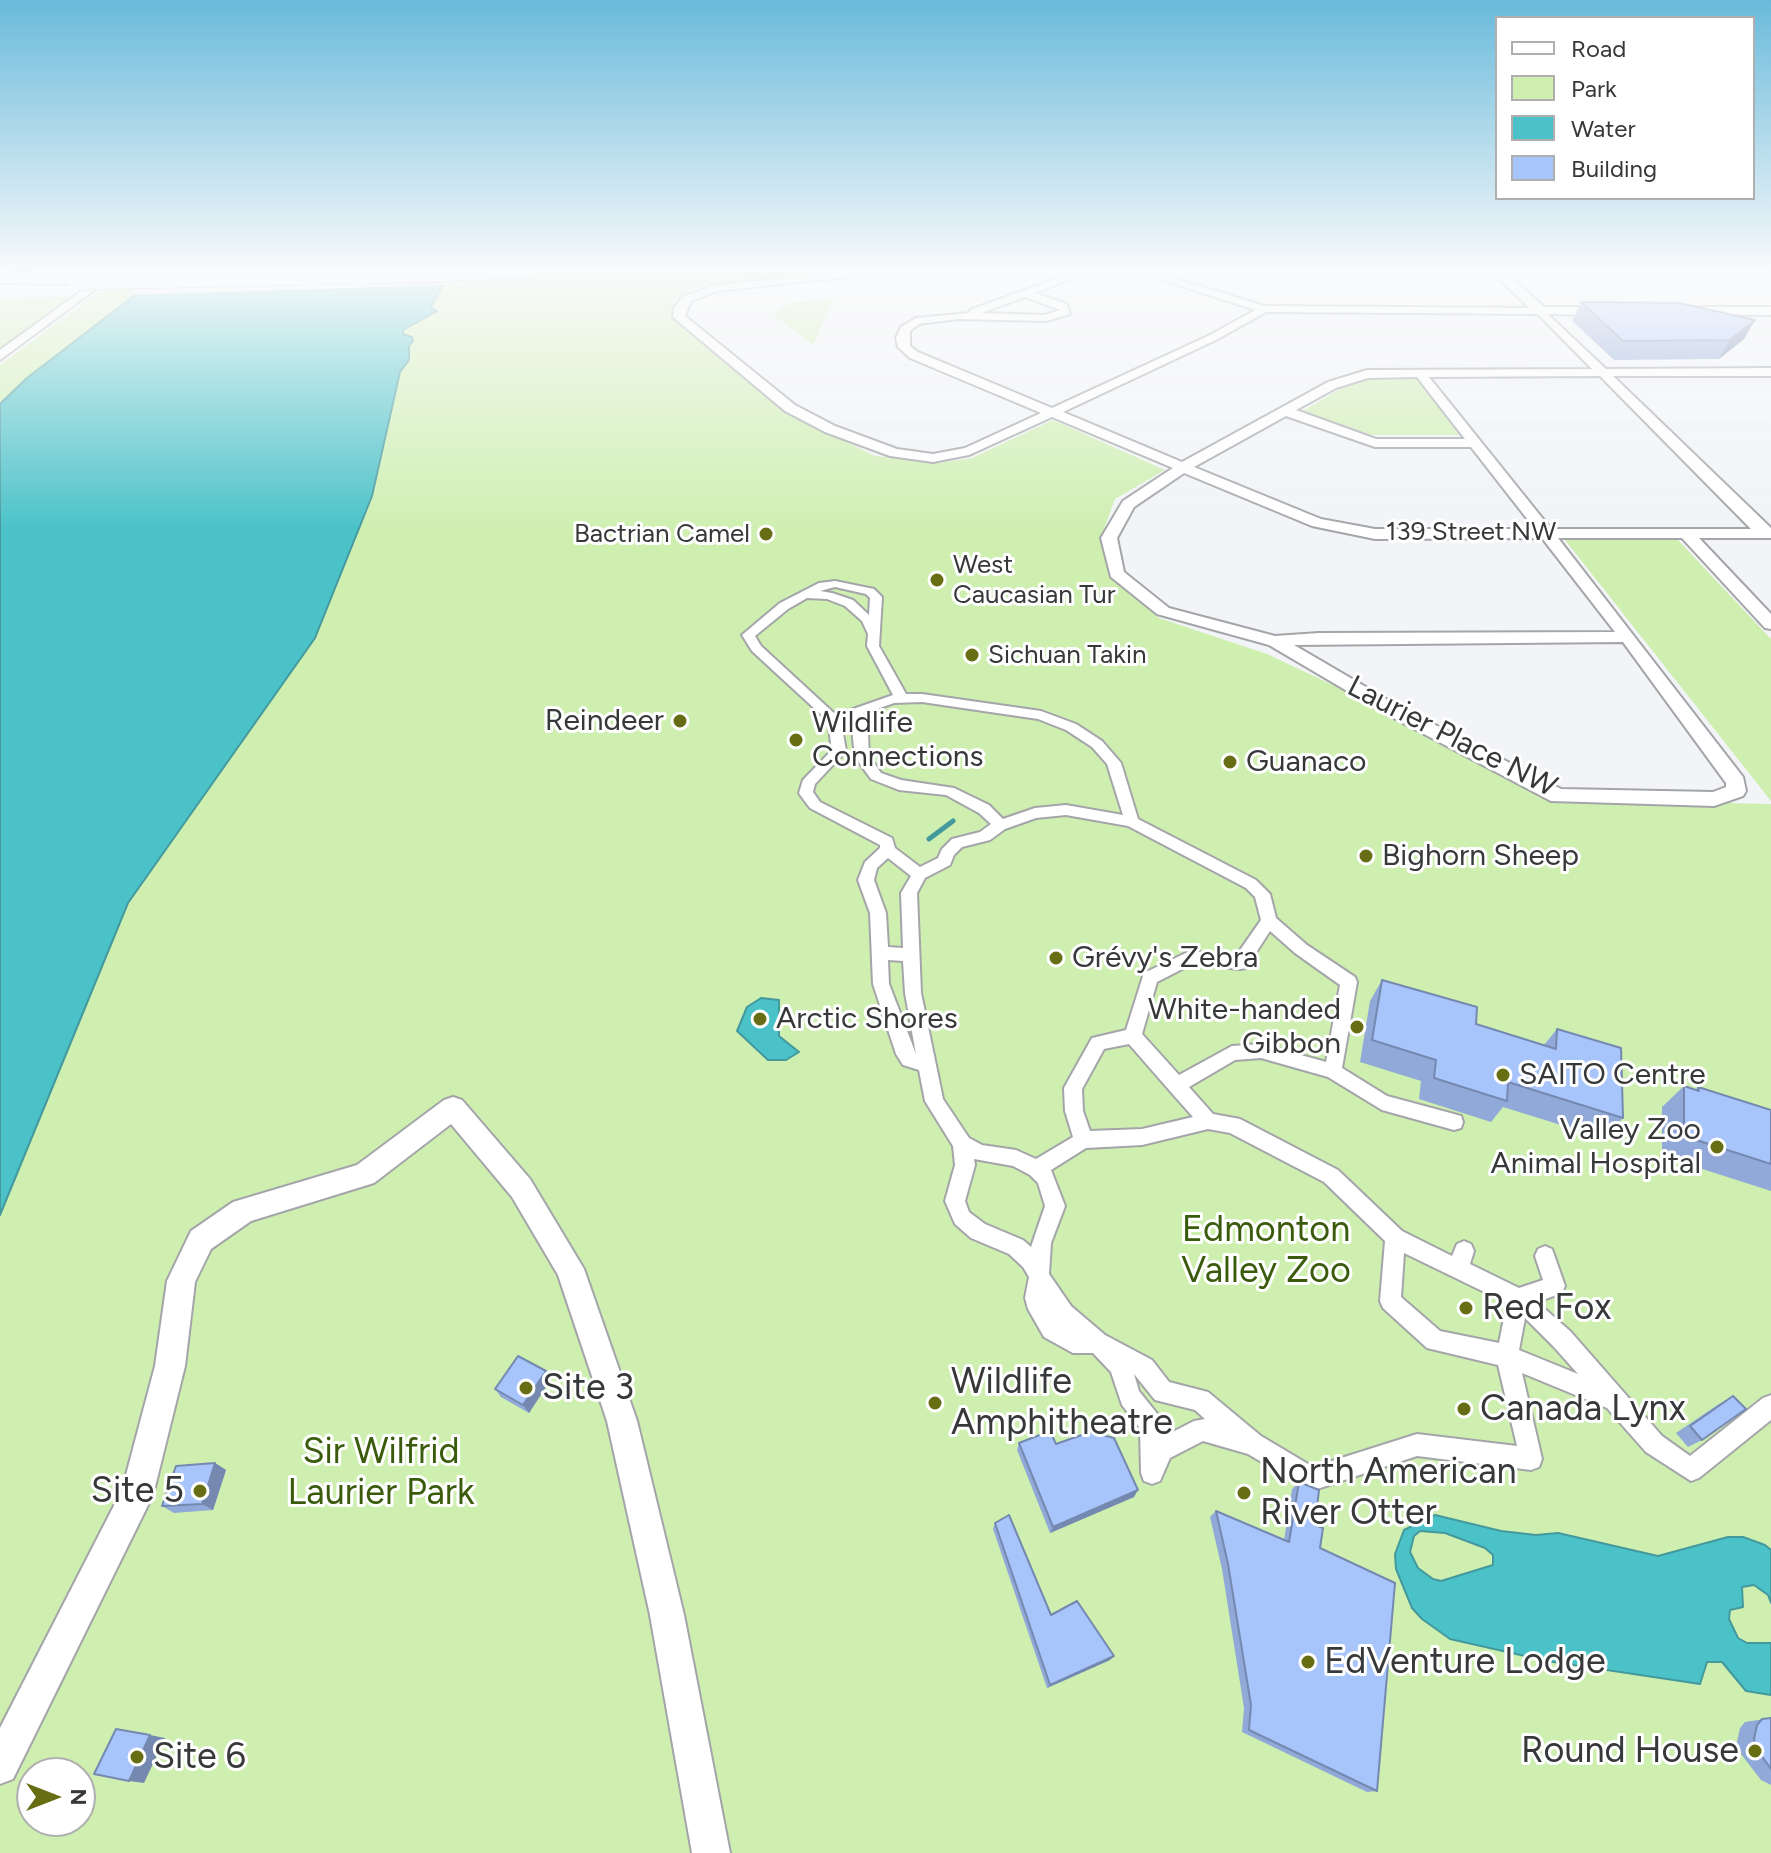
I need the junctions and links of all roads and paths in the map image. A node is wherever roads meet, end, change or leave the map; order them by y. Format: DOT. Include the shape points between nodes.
graph roads {
  1 [pos="728,357"];
  2 [pos="920,357"];
  3 [pos="1170,357"];
  4 [pos="1588,357"];
  5 [pos="1603,372"];
  6 [pos="1747,372"];
  7 [pos="1771,372"];
  8 [pos="1420,373"];
  9 [pos="1759,382"];
  10 [pos="1283,410"];
  11 [pos="1051,413"];
  12 [pos="1474,443"];
  13 [pos="1183,467"];
  14 [pos="1542,531"];
  15 [pos="1685,532"];
  16 [pos="1768,533"];
  17 [pos="796,599"];
  18 [pos="1771,624"];
  19 [pos="872,632"];
  20 [pos="1628,637"];
  21 [pos="1275,641"];
  22 [pos="901,697"];
  23 [pos="856,712"];
  24 [pos="834,720"];
  25 [pos="1132,822"];
  26 [pos="1000,825"];
  27 [pos="888,850"];
  28 [pos="919,874"];
  29 [pos="1269,921"];
  30 [pos="879,953"];
  31 [pos="912,955"];
  32 [pos="1133,1036"];
  33 [pos="926,1064"];
  34 [pos="1333,1071"];
  35 [pos="1176,1086"];
  36 [pos="1208,1121"];
  37 [pos="1454,1122"];
  38 [pos="1083,1140"];
  39 [pos="962,1144"];
  40 [pos="1037,1169"];
  41 [pos="1395,1238"];
  42 [pos="1545,1256"];
  43 [pos="1039,1276"];
  44 [pos="1518,1298"];
  45 [pos="1097,1343"];
  46 [pos="1507,1356"];
  47 [pos="1611,1398"];
  48 [pos="1771,1406"];
  49 [pos="1253,1444"];
  50 [pos="0,1766"];
  51 [pos="711,1853"];
  1 -- 11 [label="street" via="790,408 895,453 933,458 969,451"];
  2 -- 11 [label="street"];
  3 -- 11 [label="street"];
  4 -- 5 [label="street"];
  5 -- 6 [label="street, Laurier Place NW"];
  5 -- 8 [label="street, Laurier Place NW"];
  5 -- 16 [label="street"];
  6 -- 7 [label="street, Laurier Place NW"];
  6 -- 9 [label="street"];
  8 -- 10 [label="street, Laurier Place NW" via="1367,374"];
  8 -- 12 [label="street, Laurier Place NW"];
  10 -- 12 [label="street" via="1375,443"];
  10 -- 13 [label="street, Laurier Place NW"];
  11 -- 13 [label="street, 139 Street NW"];
  12 -- 14 [label="street, Laurier Place NW"];
  13 -- 14 [label="street, 139 Street NW" via="1317,523 1375,534"];
  13 -- 21 [label="street, Laurier Place NW" via="1128,504 1109,538 1117,574 1163,611"];
  14 -- 15 [label="street, 139 Street NW"];
  14 -- 20 [label="street, Laurier Place NW"];
  15 -- 16 [label="street, 139 Street NW"];
  15 -- 18 [label="street"];
  17 -- 19 [label="street" via="818,594 837,598 863,616"];
  17 -- 19 [label="street" via="827,584 870,591 877,602"];
  17 -- 24 [label="street" via="748,635"];
  19 -- 22 [label="street" via="873,646"];
  20 -- 21 [label="street, Laurier Place NW"];
  20 -- 21 [label="street, Laurier Place NW" via="1736,782 1736,791 1714,799 1558,796 1394,711"];
  22 -- 23 [label="street"];
  22 -- 25 [label="street" via="1031,713 1071,727 1114,763"];
  23 -- 24 [label="street"];
  23 -- 26 [label="street" via="862,757 876,776 899,785 949,791 978,805"];
  24 -- 27 [label="street" via="839,751 808,783 808,797 882,837"];
  25 -- 26 [label="street" via="1066,810"];
  25 -- 29 [label="street" via="1251,884 1262,894"];
  26 -- 28 [label="street" via="985,836 957,843 945,861"];
  27 -- 28 [label="street"];
  27 -- 30 [label="street" via="870,866 866,880 878,913"];
  28 -- 31 [label="street" via="908,903"];
  29 -- 32 [label="street" via="1240,963 1190,957 1150,978"];
  29 -- 34 [label="street" via="1349,982"];
  30 -- 31 [label="street"];
  30 -- 33 [label="street" via="881,984 905,1054"];
  31 -- 33 [label="street"];
  32 -- 35 [label="street"];
  32 -- 38 [label="street" via="1098,1043 1073,1088"];
  33 -- 39 [label="street" via="934,1101"];
  34 -- 35 [label="street" via="1243,1051"];
  34 -- 37 [label="street" via="1382,1102"];
  35 -- 36 [label="street"];
  36 -- 38 [label="street" via="1142,1137"];
  36 -- 41 [label="street" via="1233,1125 1331,1176"];
  38 -- 40 [label="street"];
  39 -- 40 [label="street"];
  39 -- 43 [label="street" via="965,1165 955,1201 962,1218 1016,1247"];
  40 -- 43 [label="street" via="1046,1178 1055,1206 1041,1243"];
  41 -- 44 [label="street" via="1461,1260"];
  41 -- 46 [label="street" via="1390,1301 1435,1340"];
  42 -- 44 [label="street" via="1555,1286"];
  43 -- 45 [label="street" via="1064,1313"];
  44 -- 46 [label="street"];
  44 -- 47 [label="street" via="1570,1335"];
  45 -- 49 [label="street" via="1144,1368 1163,1392 1200,1400"];
  45 -- 49 [label="street" via="1120,1365 1130,1397 1151,1424 1152,1473 1162,1450 1202,1429"];
  46 -- 47 [label="street"];
  46 -- 49 [label="street" via="1531,1459 1417,1445 1311,1479"];
  47 -- 48 [label="street" via="1654,1444 1691,1470"];
  50 -- 51 [label="street" via="137,1495 170,1366 181,1281 201,1240 243,1211 365,1175 453,1108 521,1188 570,1269 622,1421 667,1615"];
}
